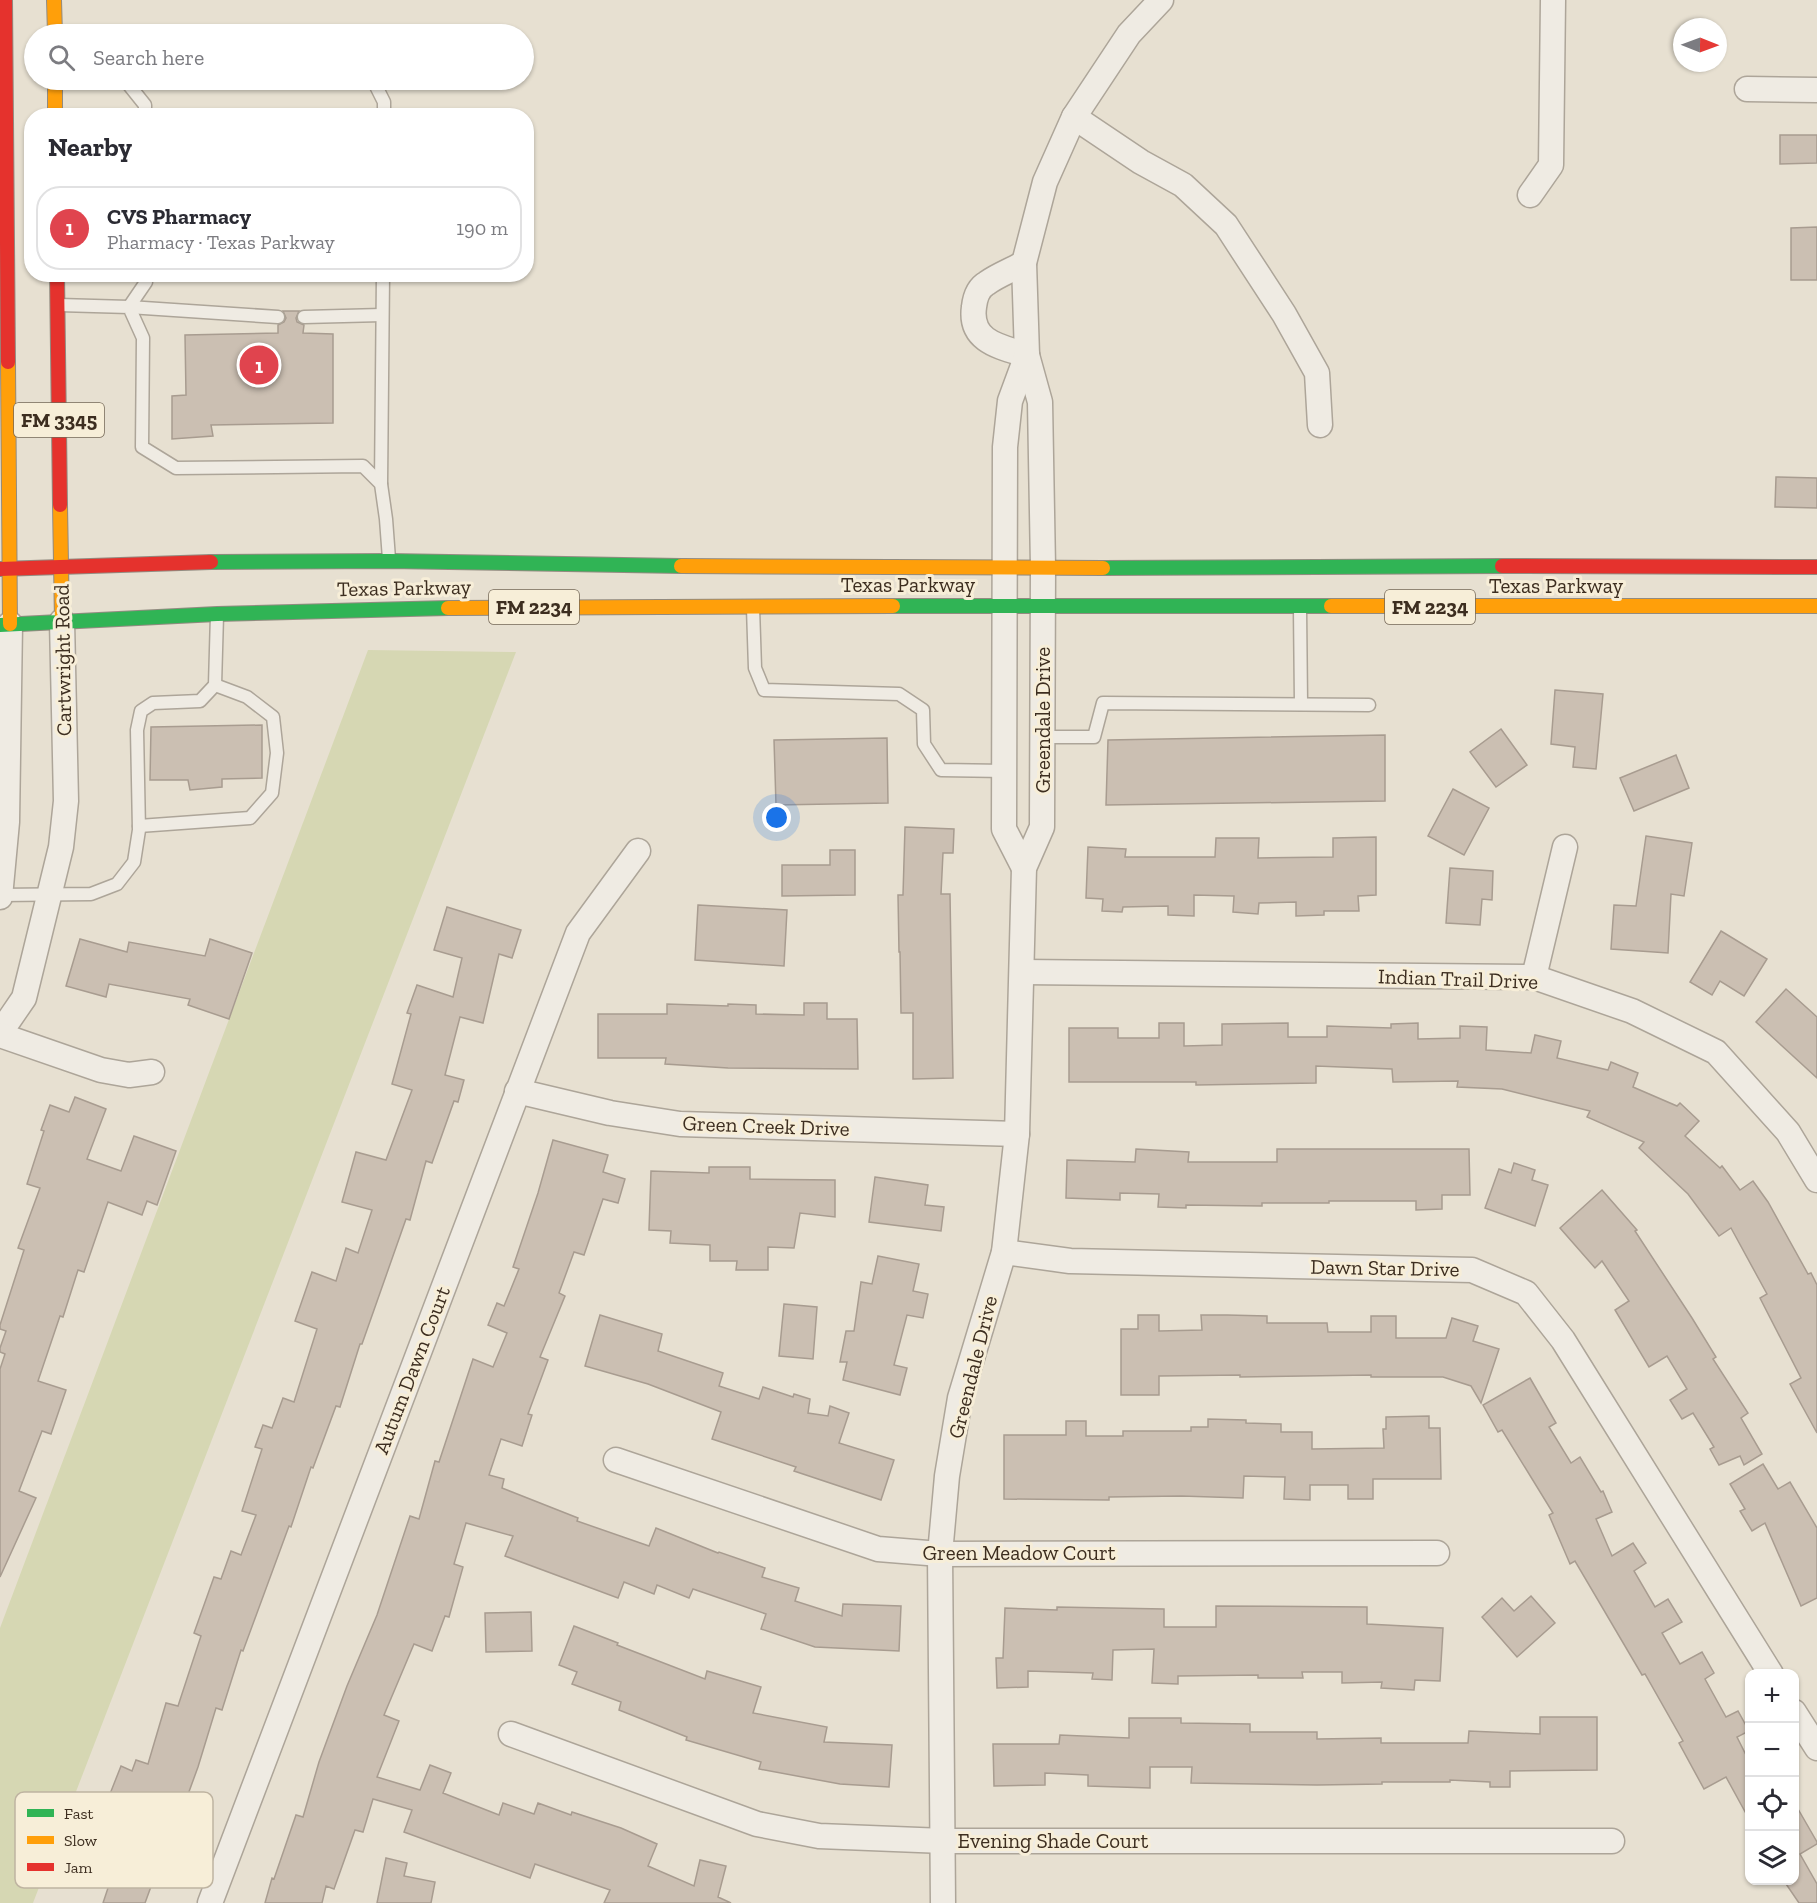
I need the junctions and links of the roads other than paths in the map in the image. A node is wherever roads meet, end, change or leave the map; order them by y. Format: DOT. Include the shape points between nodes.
graph roads {
  1 [pos="5,0"];
  2 [pos="54,0"];
  3 [pos="1161,0"];
  4 [pos="1553,0"];
  5 [pos="55,24"];
  6 [pos="7,75"];
  7 [pos="1747,89"];
  8 [pos="55,90"];
  9 [pos="133,90"];
  10 [pos="378,90"];
  11 [pos="1817,90"];
  12 [pos="55,108"];
  13 [pos="145,108"];
  14 [pos="384,108"];
  15 [pos="1074,117"];
  16 [pos="1530,195"];
  17 [pos="1024,263"];
  18 [pos="57,282"];
  19 [pos="146,282"];
  20 [pos="383,282"];
  21 [pos="57,305"];
  22 [pos="129,307"];
  23 [pos="382,315"];
  24 [pos="278,317"];
  25 [pos="304,317"];
  26 [pos="3,320"];
  27 [pos="1027,355"];
  28 [pos="1320,425"];
  29 [pos="381,484"];
  30 [pos="389,561"];
  31 [pos="61,566"];
  32 [pos="1043,567"];
  33 [pos="1817,567"];
  34 [pos="5,568"];
  35 [pos="1006,569"];
  36 [pos="1006,606"];
  37 [pos="1043,606"];
  38 [pos="1817,606"];
  39 [pos="753,607"];
  40 [pos="1300,607"];
  41 [pos="217,614"];
  42 [pos="62,621"];
  43 [pos="5,624"];
  44 [pos="215,685"];
  45 [pos="1301,704"];
  46 [pos="1369,705"];
  47 [pos="1043,737"];
  48 [pos="1005,771"];
  49 [pos="139,826"];
  50 [pos="1565,847"];
  51 [pos="638,851"];
  52 [pos="1024,868"];
  53 [pos="49,893"];
  54 [pos="0,896"];
  55 [pos="1022,972"];
  56 [pos="1534,977"];
  57 [pos="0,1034"];
  58 [pos="152,1072"];
  59 [pos="517,1091"];
  60 [pos="1017,1134"];
  61 [pos="1817,1180"];
  62 [pos="1004,1252"];
  63 [pos="616,1460"];
  64 [pos="1437,1553"];
  65 [pos="940,1554"];
  66 [pos="1768,1669"];
  67 [pos="1799,1720"];
  68 [pos="511,1734"];
  69 [pos="1817,1748"];
  70 [pos="944,1841"];
  71 [pos="1612,1841"];
  72 [pos="210,1903"];
  73 [pos="943,1903"];
  1 -- 6 [label="main road, FM 3345"];
  2 -- 5 [label="main road"];
  3 -- 15 [label="street" via="1129,34"];
  4 -- 16 [label="street" via="1551,165"];
  6 -- 26 [label="main road, FM 3345"];
  7 -- 11 [label="street"];
  8 -- 12 [label="main road"];
  9 -- 13 [label="lane"];
  10 -- 14 [label="lane"];
  15 -- 17 [label="street" via="1045,182"];
  15 -- 28 [label="street" via="1183,185 1226,225 1317,372"];
  17 -- 27 [label="street"];
  17 -- 27 [label="street" via="985,284 975,297 973,312 976,330 988,342"];
  18 -- 21 [label="main road, Cartwright Road / FM 3345"];
  19 -- 22 [label="lane"];
  20 -- 23 [label="lane"];
  21 -- 22 [label="lane"];
  21 -- 31 [label="main road, Cartwright Road / FM 3345"];
  22 -- 24 [label="lane"];
  22 -- 29 [label="lane" via="143,338 142,447 176,468 363,466"];
  23 -- 25 [label="lane"];
  23 -- 29 [label="lane"];
  26 -- 34 [label="main road, FM 3345"];
  27 -- 32 [label="street, Greendale Drive" via="1040,402"];
  27 -- 35 [label="street, Greendale Drive" via="1010,401 1005,447"];
  29 -- 30 [label="lane"];
  30 -- 31 [label="main road, Texas Parkway / FM 2234"];
  30 -- 35 [label="main road, Texas Parkway / FM 2234"];
  31 -- 34 [label="main road, Texas Parkway / FM 2234"];
  31 -- 42 [label="main road, Cartwright Road"];
  32 -- 33 [label="main road, Texas Parkway / FM 2234"];
  32 -- 35 [label="main road, Texas Parkway / FM 2234"];
  32 -- 37 [label="street, Greendale Drive"];
  34 -- 43 [label="main road"];
  35 -- 36 [label="street, Greendale Drive"];
  36 -- 37 [label="main road, Texas Parkway / FM 2234"];
  36 -- 39 [label="main road, Texas Parkway / FM 2234"];
  36 -- 48 [label="street, Greendale Drive"];
  37 -- 40 [label="main road, Texas Parkway / FM 2234"];
  37 -- 47 [label="street, Greendale Drive"];
  38 -- 40 [label="main road, Texas Parkway / FM 2234"];
  39 -- 41 [label="main road, Texas Parkway / FM 2234"];
  39 -- 48 [label="lane" via="755,668 764,690 899,694 923,710 924,744 941,770"];
  40 -- 45 [label="lane"];
  41 -- 42 [label="main road, Texas Parkway / FM 2234"];
  41 -- 44 [label="lane"];
  42 -- 43 [label="main road, Texas Parkway / FM 2234"];
  42 -- 53 [label="street, Cartwright Road" via="66,801 61,847"];
  43 -- 54 [label="street" via="7,822"];
  44 -- 49 [label="lane" via="200,700 153,703 141,711 137,730"];
  44 -- 49 [label="lane" via="247,697 273,717 277,753 272,792 250,818"];
  45 -- 46 [label="lane"];
  45 -- 47 [label="lane" via="1103,704 1094,737"];
  47 -- 52 [label="street, Greendale Drive" via="1042,827"];
  48 -- 52 [label="street, Greendale Drive" via="1004,830"];
  49 -- 53 [label="lane" via="134,861 117,884 91,894"];
  50 -- 56 [label="street"];
  51 -- 59 [label="street, Autum Dawn Court" via="578,933"];
  52 -- 55 [label="street, Greendale Drive"];
  53 -- 54 [label="lane"];
  53 -- 57 [label="street, Cartwright Road" via="24,998"];
  55 -- 56 [label="street, Indian Trail Drive"];
  55 -- 60 [label="street, Greendale Drive"];
  56 -- 61 [label="street, Indian Trail Drive" via="1632,1011 1716,1052 1788,1132"];
  57 -- 58 [label="street" via="101,1070 129,1075"];
  59 -- 60 [label="street, Green Creek Drive" via="610,1113 681,1124"];
  59 -- 72 [label="street, Autum Dawn Court"];
  60 -- 62 [label="street, Greendale Drive"];
  62 -- 65 [label="street, Greendale Drive" via="960,1398"];
  62 -- 66 [label="street, Dawn Star Drive" via="1070,1261 1472,1270 1526,1293 1563,1340"];
  63 -- 65 [label="street, Green Meadow Court" via="878,1549"];
  64 -- 65 [label="street, Green Meadow Court"];
  65 -- 70 [label="street, Greendale Drive"];
  67 -- 69 [label="street"];
  68 -- 70 [label="street, Evening Shade Court" via="757,1824 819,1836"];
  70 -- 71 [label="street, Evening Shade Court"];
  70 -- 73 [label="street, Greendale Drive"];
}
